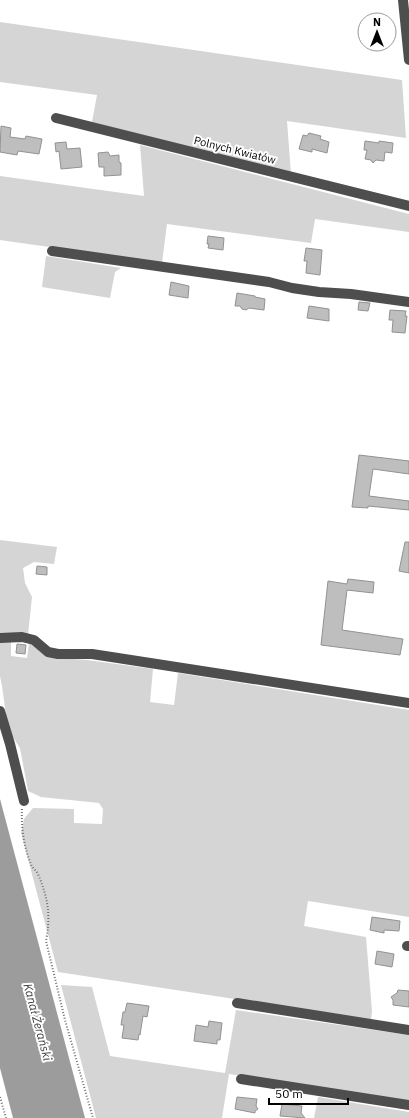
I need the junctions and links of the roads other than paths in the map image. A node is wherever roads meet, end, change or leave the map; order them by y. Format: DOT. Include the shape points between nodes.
graph roads {
  1 [pos="404,0"];
  2 [pos="409,60"];
  3 [pos="56,118"];
  4 [pos="409,206"];
  5 [pos="52,251"];
  6 [pos="409,302"];
  7 [pos="0,638"];
  8 [pos="409,703"];
  9 [pos="0,711"];
  10 [pos="24,801"];
  11 [pos="237,1004"];
  12 [pos="409,1030"];
  13 [pos="241,1079"];
  14 [pos="409,1105"];
  1 -- 2 [label="street"];
  3 -- 4 [label="street, Polnych Kwiatów"];
  5 -- 6 [label="street" via="269,282 319,292"];
  7 -- 8 [label="street" via="22,637 34,640 48,652 58,654 92,654"];
  9 -- 10 [label="street"];
  11 -- 12 [label="street"];
  13 -- 14 [label="street"];
}
